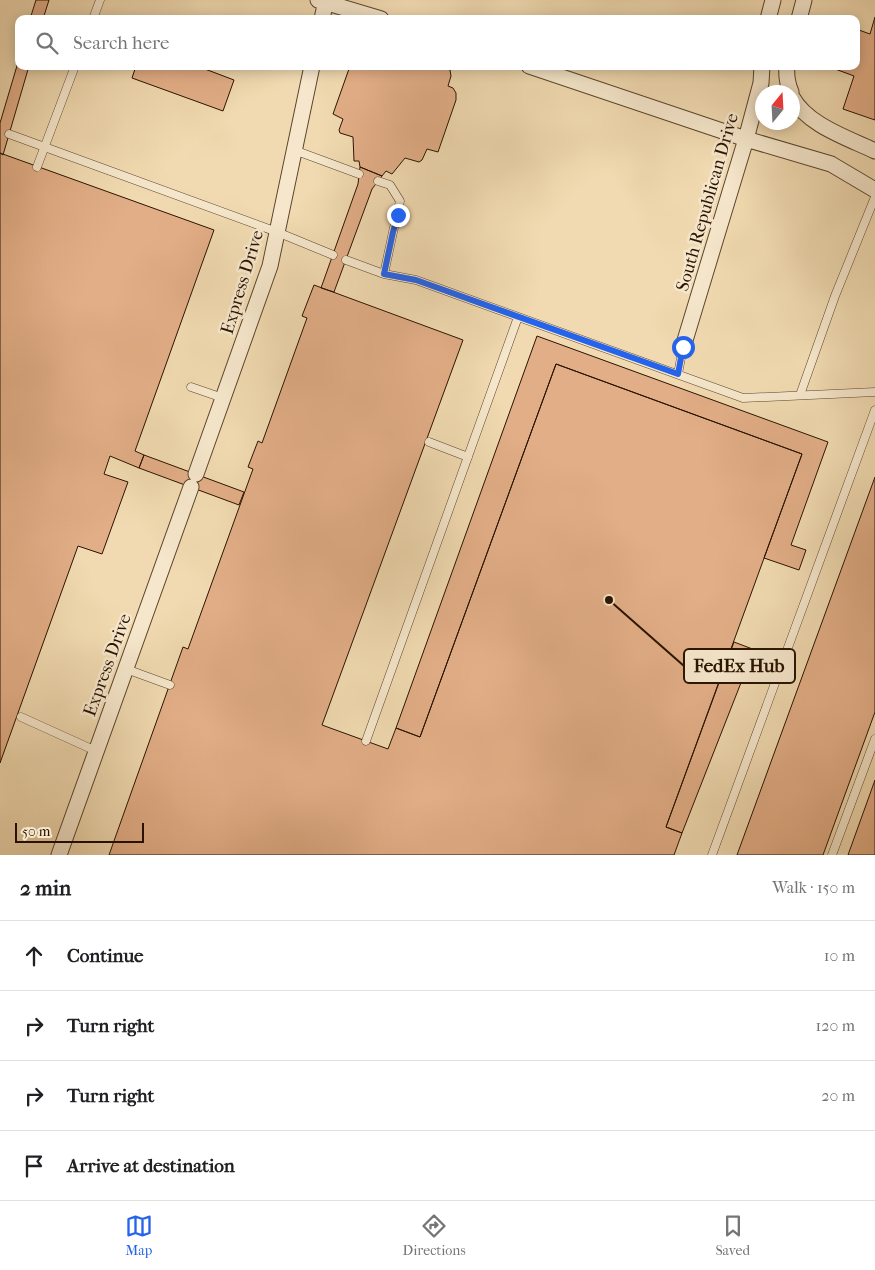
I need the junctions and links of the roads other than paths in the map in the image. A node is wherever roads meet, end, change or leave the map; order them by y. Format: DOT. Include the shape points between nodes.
graph roads {
  1 [pos="100,0"];
  2 [pos="773,0"];
  3 [pos="804,0"];
  4 [pos="323,1"];
  5 [pos="94,15"];
  6 [pos="322,15"];
  7 [pos="368,15"];
  8 [pos="769,15"];
  9 [pos="800,15"];
  10 [pos="74,70"];
  11 [pos="311,70"];
  12 [pos="541,70"];
  13 [pos="762,70"];
  14 [pos="787,70"];
  15 [pos="789,85"];
  16 [pos="800,109"];
  17 [pos="9,134"];
  18 [pos="746,139"];
  19 [pos="45,147"];
  20 [pos="294,150"];
  21 [pos="875,151"];
  22 [pos="38,167"];
  23 [pos="359,174"];
  24 [pos="378,181"];
  25 [pos="875,190"];
  26 [pos="875,197"];
  27 [pos="277,232"];
  28 [pos="333,255"];
  29 [pos="346,260"];
  30 [pos="384,274"];
  31 [pos="518,316"];
  32 [pos="683,347"];
  33 [pos="678,374"];
  34 [pos="191,387"];
  35 [pos="875,392"];
  36 [pos="800,395"];
  37 [pos="223,398"];
  38 [pos="875,410"];
  39 [pos="429,442"];
  40 [pos="468,457"];
  41 [pos="126,669"];
  42 [pos="170,685"];
  43 [pos="21,717"];
  44 [pos="875,739"];
  45 [pos="366,741"];
  46 [pos="96,751"];
  47 [pos="59,855"];
  48 [pos="712,855"];
  49 [pos="832,855"];
  1 -- 5 [label="lane"];
  2 -- 8 [label="street"];
  3 -- 9 [label="street"];
  4 -- 6 [label="street"];
  4 -- 7 [label="street"];
  10 -- 19 [label="lane"];
  11 -- 20 [label="street, Express Drive"];
  12 -- 18 [label="street"];
  13 -- 18 [label="street, South Republican Drive"];
  14 -- 15 [label="street"];
  16 -- 21 [label="street" via="819,124"];
  17 -- 19 [label="lane"];
  18 -- 25 [label="street" via="831,164"];
  18 -- 32 [label="street, South Republican Drive"];
  19 -- 22 [label="lane"];
  19 -- 27 [label="lane"];
  20 -- 23 [label="lane"];
  20 -- 27 [label="street, Express Drive"];
  24 -- 30 [label="lane" via="390,186 400,201"];
  26 -- 36 [label="lane"];
  27 -- 28 [label="lane"];
  27 -- 37 [label="street, Express Drive" via="270,266"];
  29 -- 30 [label="lane"];
  30 -- 31 [label="lane" via="416,280"];
  31 -- 33 [label="lane"];
  31 -- 40 [label="lane"];
  32 -- 33 [label="lane"];
  33 -- 36 [label="lane" via="743,398"];
  34 -- 37 [label="lane"];
  35 -- 36 [label="lane"];
  37 -- 41 [label="street, Express Drive"];
  38 -- 48 [label="lane"];
  39 -- 40 [label="lane"];
  40 -- 45 [label="lane"];
  41 -- 42 [label="lane"];
  41 -- 46 [label="street, Express Drive"];
  43 -- 46 [label="lane"];
  44 -- 49 [label="lane"];
  46 -- 47 [label="street, Express Drive"];
}
